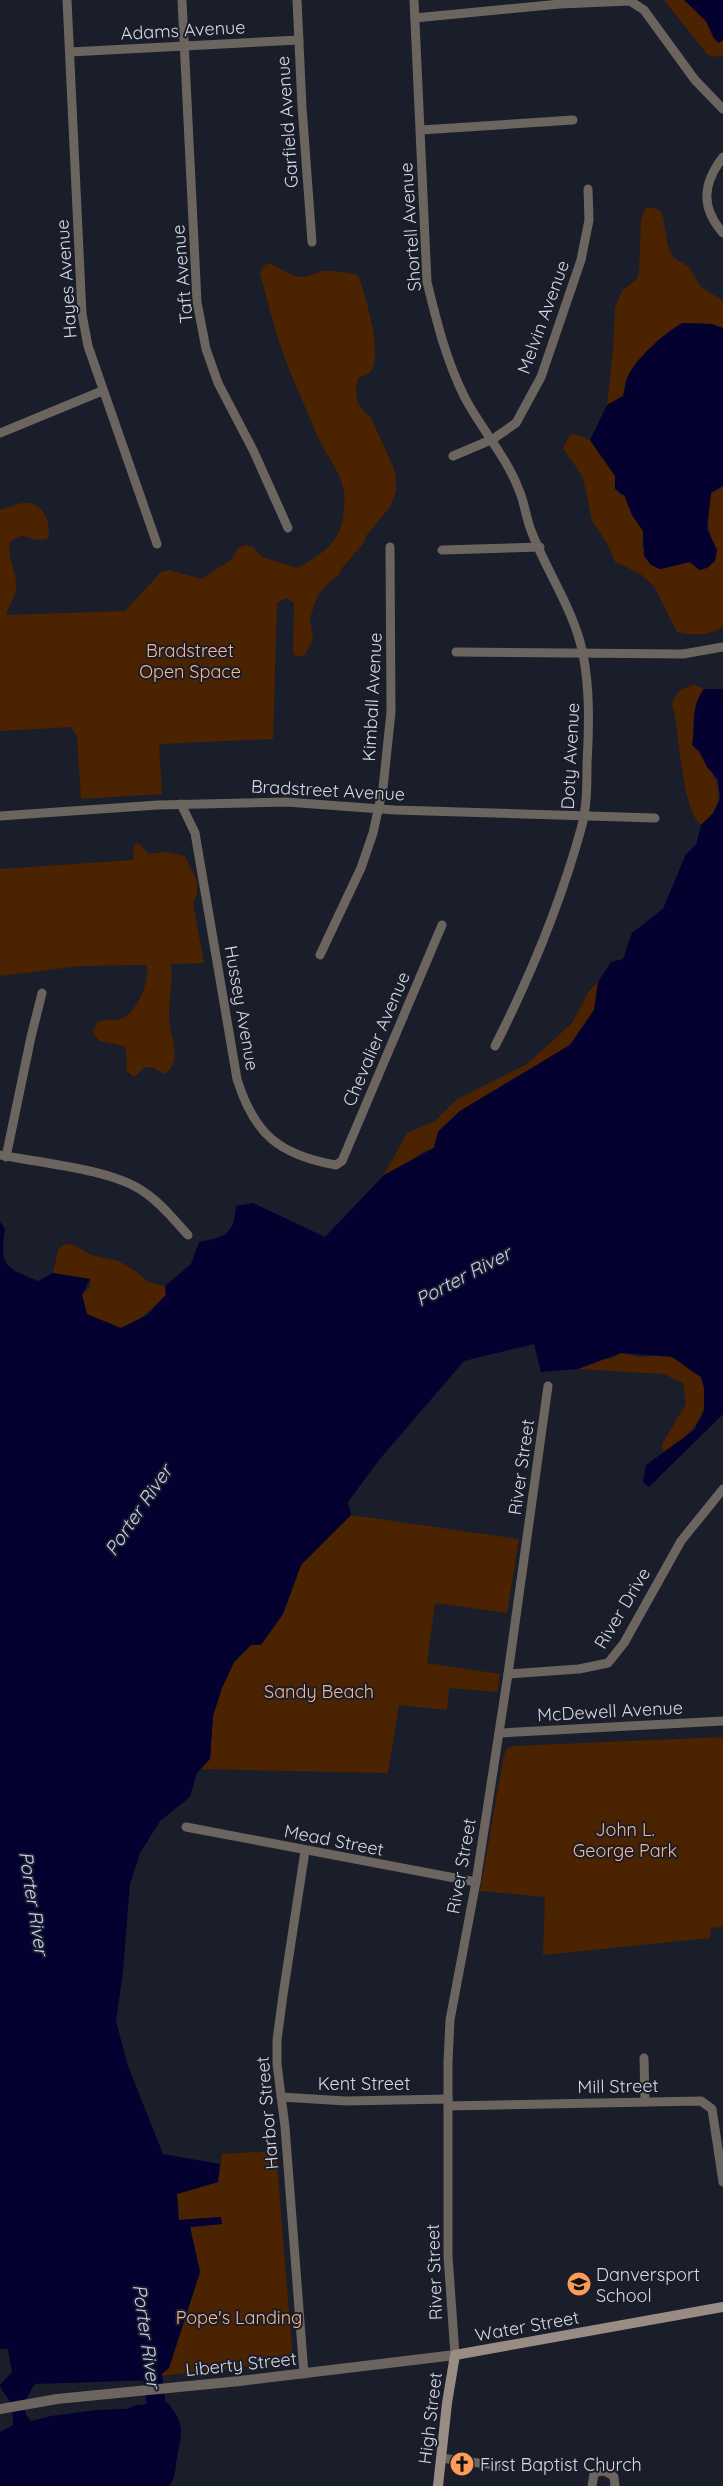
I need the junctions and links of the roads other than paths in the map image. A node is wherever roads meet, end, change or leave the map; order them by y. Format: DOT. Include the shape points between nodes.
graph roads {
  1 [pos="67,0"];
  2 [pos="182,0"];
  3 [pos="297,0"];
  4 [pos="414,0"];
  5 [pos="630,1"];
  6 [pos="415,18"];
  7 [pos="299,40"];
  8 [pos="184,46"];
  9 [pos="70,52"];
  10 [pos="723,109"];
  11 [pos="573,120"];
  12 [pos="421,130"];
  13 [pos="723,157"];
  14 [pos="588,189"];
  15 [pos="723,233"];
  16 [pos="312,242"];
  17 [pos="102,391"];
  18 [pos="0,433"];
  19 [pos="493,439"];
  20 [pos="452,456"];
  21 [pos="520,490"];
  22 [pos="288,528"];
  23 [pos="157,544"];
  24 [pos="390,547"];
  25 [pos="540,548"];
  26 [pos="442,550"];
  27 [pos="723,647"];
  28 [pos="456,652"];
  29 [pos="583,652"];
  30 [pos="181,804"];
  31 [pos="378,809"];
  32 [pos="584,815"];
  33 [pos="0,816"];
  34 [pos="655,818"];
  35 [pos="442,925"];
  36 [pos="320,955"];
  37 [pos="42,993"];
  38 [pos="495,1046"];
  39 [pos="3,1156"];
  40 [pos="337,1164"];
  41 [pos="188,1235"];
  42 [pos="548,1386"];
  43 [pos="723,1489"];
  44 [pos="508,1674"];
  45 [pos="723,1721"];
  46 [pos="499,1733"];
  47 [pos="186,1827"];
  48 [pos="305,1851"];
  49 [pos="476,1882"];
  50 [pos="644,2058"];
  51 [pos="281,2097"];
  52 [pos="645,2102"];
  53 [pos="448,2103"];
  54 [pos="723,2182"];
  55 [pos="723,2307"];
  56 [pos="455,2355"];
  57 [pos="304,2374"];
  58 [pos="1,2409"];
  59 [pos="441,2458"];
  60 [pos="501,2466"];
  61 [pos="438,2486"];
  62 [pos="592,2486"];
  63 [pos="615,2486"];
  1 -- 9 [label="street, Hayes Avenue"];
  2 -- 8 [label="street, Taft Avenue"];
  3 -- 7 [label="street, Garfield Avenue"];
  4 -- 6 [label="street, Shortell Avenue"];
  5 -- 6 [label="street" via="560,4"];
  5 -- 10 [label="street" via="644,10 694,80"];
  6 -- 12 [label="street, Shortell Avenue"];
  7 -- 8 [label="street, Adams Avenue"];
  7 -- 16 [label="street, Garfield Avenue"];
  8 -- 9 [label="street, Adams Avenue"];
  8 -- 22 [label="street, Taft Avenue" via="197,302 206,349 218,384 254,452"];
  9 -- 17 [label="street, Hayes Avenue" via="82,314"];
  11 -- 12 [label="street"];
  12 -- 19 [label="street, Shortell Avenue" via="427,282 446,358 466,400"];
  13 -- 15 [label="street" via="709,176 707,187 710,217"];
  14 -- 19 [label="street, Melvin Avenue" via="589,220 581,260 541,376 516,422"];
  17 -- 18 [label="street"];
  17 -- 23 [label="street, Hayes Avenue"];
  19 -- 20 [label="street, Melvin Avenue"];
  19 -- 21 [label="street, Shortell Avenue"];
  21 -- 25 [label="street, Doty Avenue" via="532,534"];
  24 -- 31 [label="street, Kimball Avenue" via="391,712"];
  25 -- 26 [label="street"];
  25 -- 29 [label="street, Doty Avenue" via="569,610"];
  27 -- 29 [label="street" via="683,654"];
  28 -- 29 [label="street"];
  29 -- 32 [label="street, Doty Avenue" via="589,689"];
  30 -- 31 [label="street, Bradstreet Avenue" via="286,802"];
  30 -- 33 [label="street, Bradstreet Avenue"];
  30 -- 40 [label="street, Hussey Avenue" via="195,833 237,1079 245,1106 258,1127 275,1141 313,1161"];
  31 -- 32 [label="street, Bradstreet Avenue"];
  31 -- 36 [label="street, Kimball Avenue" via="362,868"];
  32 -- 34 [label="street, Bradstreet Avenue"];
  32 -- 38 [label="street, Doty Avenue" via="561,892"];
  35 -- 40 [label="street, Chevalier Avenue" via="342,1161"];
  37 -- 39 [label="street"];
  39 -- 41 [label="street" via="125,1181 145,1192"];
  42 -- 44 [label="street, River Street"];
  43 -- 44 [label="street, River Drive" via="681,1541 624,1644 608,1663 579,1669"];
  44 -- 46 [label="street, River Street"];
  45 -- 46 [label="street, McDewell Avenue"];
  46 -- 49 [label="street, River Street"];
  47 -- 48 [label="street, Mead Street"];
  48 -- 49 [label="street, Mead Street"];
  48 -- 51 [label="street, Harbor Street" via="277,2040"];
  49 -- 53 [label="street, River Street" via="451,2011"];
  50 -- 52 [label="street"];
  51 -- 53 [label="street, Kent Street"];
  51 -- 57 [label="street, Harbor Street"];
  52 -- 53 [label="street, Mill Street"];
  52 -- 54 [label="street, Mill Street" via="702,2101 708,2105 713,2115"];
  53 -- 56 [label="street, River Street" via="449,2289"];
  55 -- 56 [label="main road, Water Street"];
  56 -- 57 [label="street, Liberty Street"];
  56 -- 59 [label="main road, High Street"];
  57 -- 58 [label="street, Liberty Street"];
  59 -- 60 [label="street"];
  59 -- 61 [label="main road, High Street"];
  62 -- 63 [label="street" via="594,2474 602,2471 614,2477"];
}
